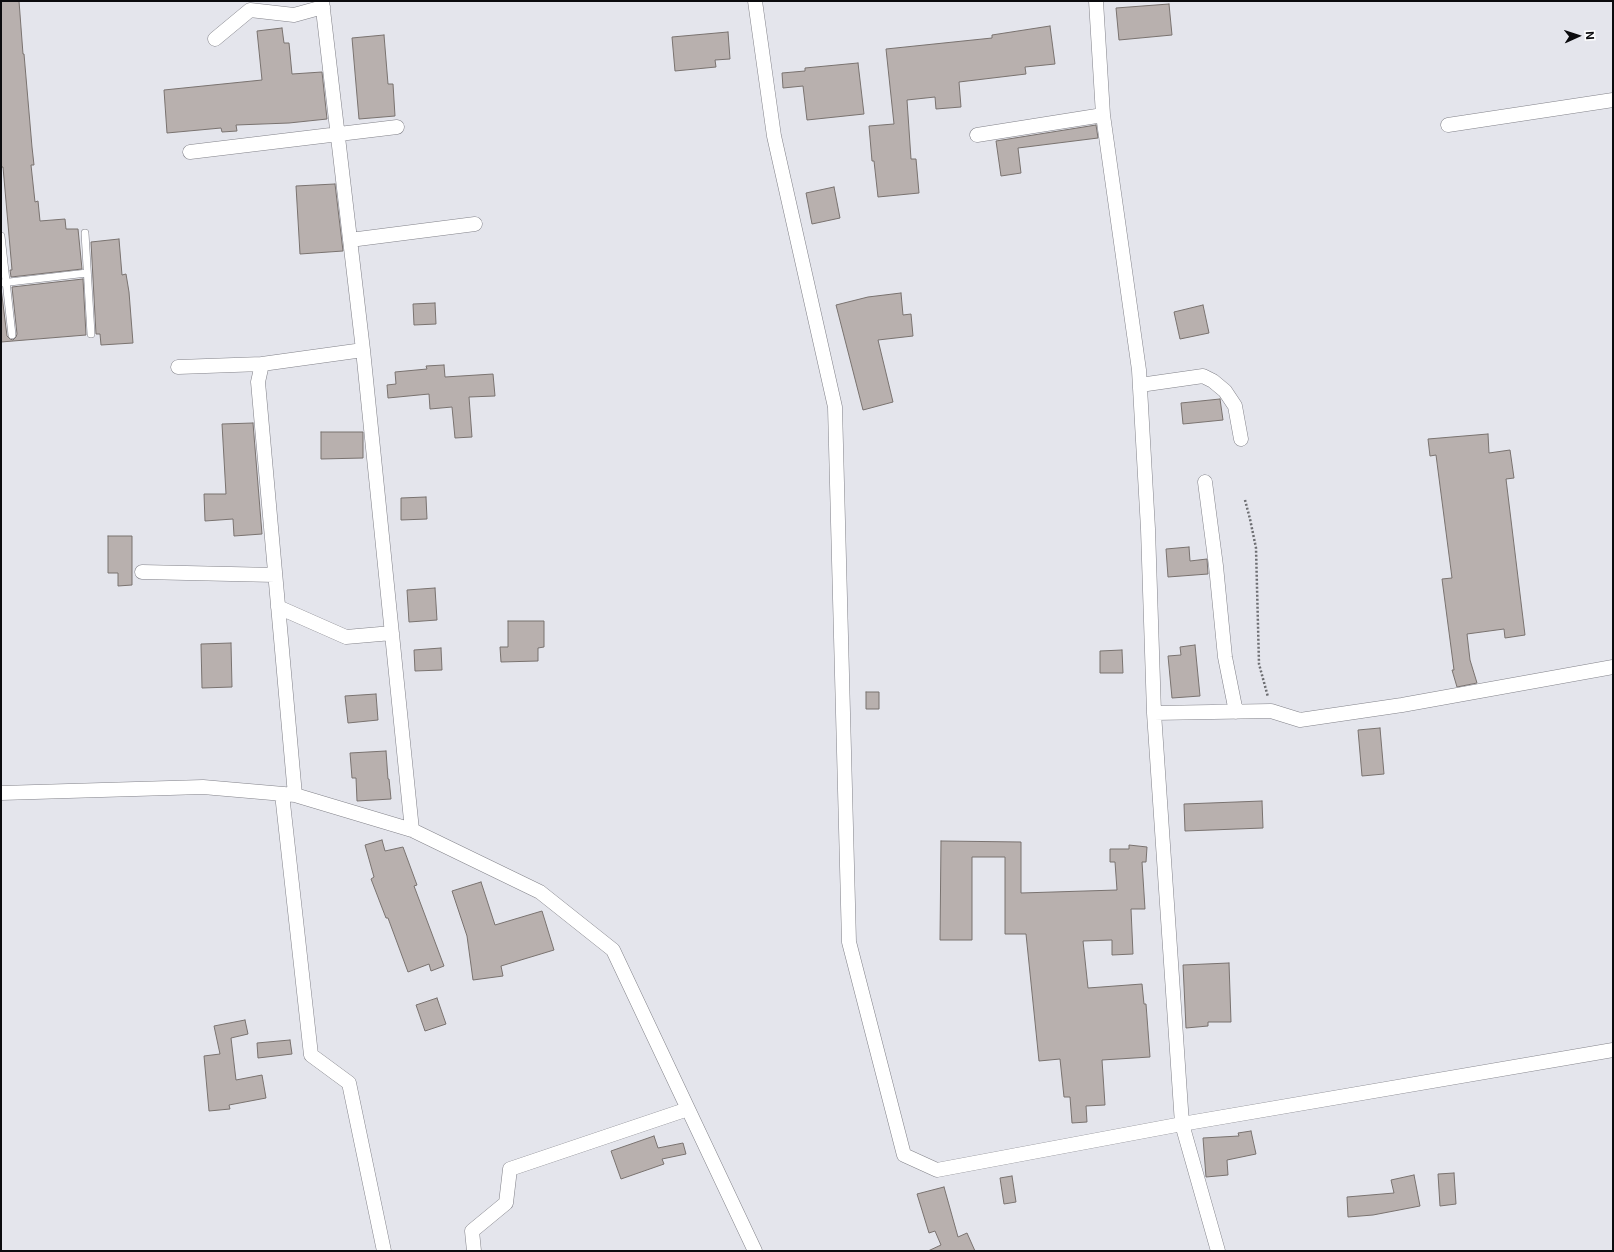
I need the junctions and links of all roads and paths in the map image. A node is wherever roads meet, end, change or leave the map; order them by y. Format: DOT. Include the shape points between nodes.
graph roads {
  1 [pos="755,1"];
  2 [pos="1096,1"];
  3 [pos="322,4"];
  4 [pos="215,39"];
  5 [pos="1613,100"];
  6 [pos="1103,115"];
  7 [pos="1448,125"];
  8 [pos="397,127"];
  9 [pos="977,134"];
  10 [pos="338,135"];
  11 [pos="190,152"];
  12 [pos="475,224"];
  13 [pos="85,233"];
  14 [pos="1,236"];
  15 [pos="350,240"];
  16 [pos="87,273"];
  17 [pos="4,283"];
  18 [pos="91,334"];
  19 [pos="12,335"];
  20 [pos="363,350"];
  21 [pos="262,364"];
  22 [pos="178,368"];
  23 [pos="1140,385"];
  24 [pos="1241,439"];
  25 [pos="1205,482"];
  26 [pos="1245,500"];
  27 [pos="142,572"];
  28 [pos="275,575"];
  29 [pos="278,607"];
  30 [pos="392,633"];
  31 [pos="1613,667"];
  32 [pos="1271,711"];
  33 [pos="1236,712"];
  34 [pos="1154,713"];
  35 [pos="1,793"];
  36 [pos="288,794"];
  37 [pos="412,830"];
  38 [pos="1613,1050"];
  39 [pos="688,1109"];
  40 [pos="1182,1124"];
  41 [pos="384,1251"];
  42 [pos="474,1251"];
  43 [pos="755,1251"];
  44 [pos="1218,1251"];
  1 -- 40 [label="street" via="774,136 836,407 849,942 904,1155 937,1170"];
  2 -- 6 [label="street"];
  3 -- 4 [label="street" via="294,15 250,10"];
  3 -- 10 [label="street"];
  5 -- 7 [label="street"];
  6 -- 9 [label="street"];
  6 -- 23 [label="street"];
  8 -- 10 [label="street"];
  10 -- 11 [label="street"];
  10 -- 15 [label="street"];
  12 -- 15 [label="street"];
  13 -- 16 [label="lane"];
  14 -- 17 [label="lane"];
  15 -- 20 [label="street"];
  16 -- 17 [label="lane"];
  16 -- 18 [label="lane"];
  17 -- 19 [label="lane"];
  20 -- 21 [label="street"];
  20 -- 30 [label="street"];
  21 -- 22 [label="street"];
  21 -- 28 [label="street" via="258,382"];
  23 -- 24 [label="street" via="1203,376 1213,381 1225,391 1235,406"];
  23 -- 34 [label="street"];
  25 -- 33 [label="street" via="1225,657"];
  26 -- 32 [label="path" via="1256,548 1259,664"];
  27 -- 28 [label="street"];
  28 -- 29 [label="street"];
  29 -- 30 [label="street" via="346,637"];
  29 -- 36 [label="street"];
  30 -- 37 [label="street"];
  31 -- 32 [label="street" via="1402,705 1300,720"];
  32 -- 33 [label="street"];
  33 -- 34 [label="street"];
  34 -- 40 [label="street"];
  35 -- 36 [label="street" via="203,787"];
  36 -- 37 [label="street"];
  36 -- 41 [label="street" via="311,1055 349,1083"];
  37 -- 39 [label="street" via="540,892 613,950"];
  38 -- 40 [label="street"];
  39 -- 42 [label="street" via="510,1169 506,1203 472,1231"];
  39 -- 43 [label="street"];
  40 -- 44 [label="street"];
}
